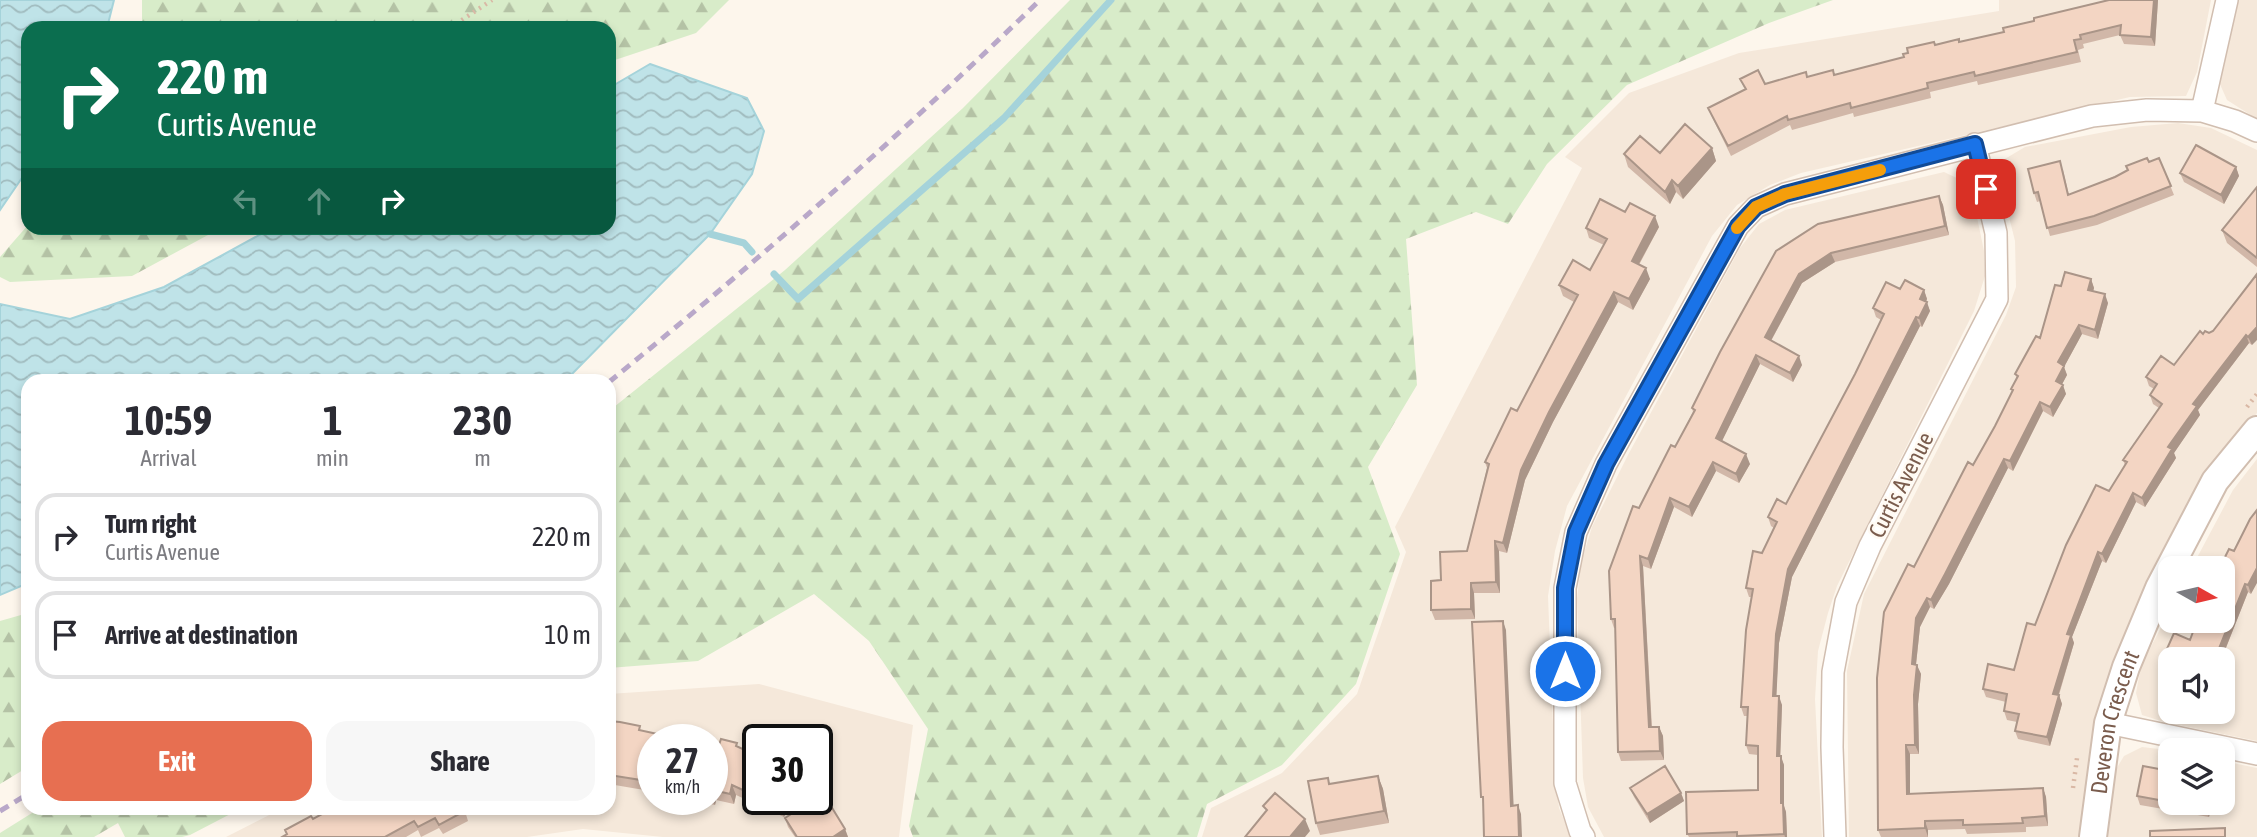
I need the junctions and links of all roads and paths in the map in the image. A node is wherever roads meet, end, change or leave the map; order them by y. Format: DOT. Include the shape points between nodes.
graph roads {
  1 [pos="492,0"];
  2 [pos="2227,0"];
  3 [pos="460,21"];
  4 [pos="2202,111"];
  5 [pos="2257,131"];
  6 [pos="1975,144"];
  7 [pos="2257,430"];
  8 [pos="2108,723"];
  9 [pos="2257,754"];
  10 [pos="1584,837"];
  11 [pos="1835,837"];
  12 [pos="2093,837"];
  1 -- 3 [label="path"];
  2 -- 4 [label="street"];
  4 -- 5 [label="street"];
  4 -- 6 [label="street" via="2092,116"];
  6 -- 10 [label="street" via="1785,194 1756,207 1738,226 1606,464 1576,532 1565,588 1566,783"];
  6 -- 11 [label="street, Curtis Avenue" via="1996,233 1997,299 1846,602 1833,672"];
  7 -- 8 [label="street, Deveron Crescent" via="2216,481 2159,588"];
  8 -- 9 [label="street"];
  8 -- 12 [label="street, Deveron Crescent"];
}
